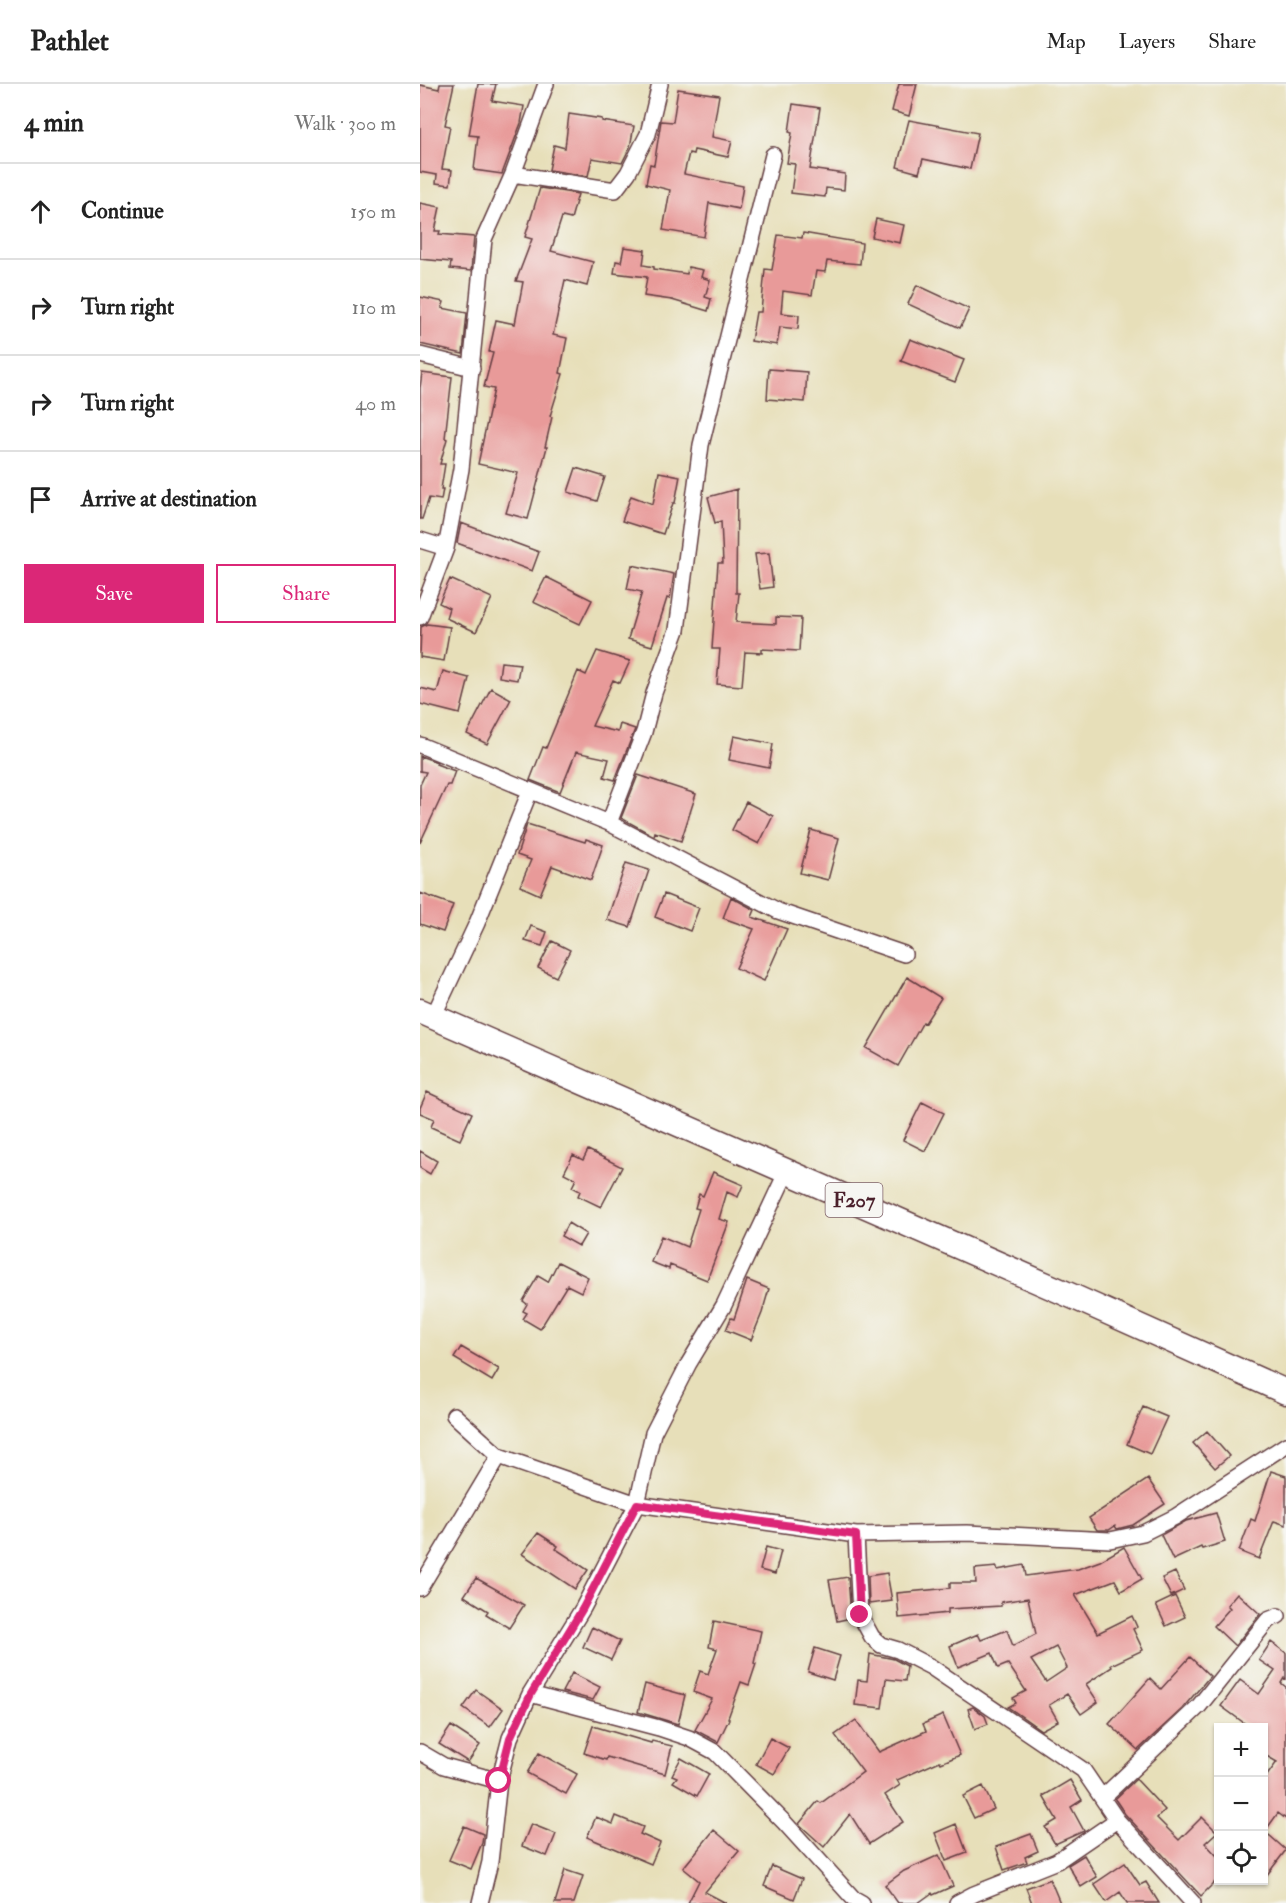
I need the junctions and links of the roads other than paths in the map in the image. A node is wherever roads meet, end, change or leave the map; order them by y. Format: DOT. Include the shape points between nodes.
graph roads {
  1 [pos="546,84"];
  2 [pos="660,84"];
  3 [pos="773,155"];
  4 [pos="513,174"];
  5 [pos="420,355"];
  6 [pos="472,368"];
  7 [pos="420,540"];
  8 [pos="446,548"];
  9 [pos="420,617"];
  10 [pos="420,745"];
  11 [pos="530,791"];
  12 [pos="609,823"];
  13 [pos="904,954"];
  14 [pos="426,1014"];
  15 [pos="787,1171"];
  16 [pos="1286,1392"];
  17 [pos="454,1415"];
  18 [pos="1286,1445"];
  19 [pos="499,1456"];
  20 [pos="637,1504"];
  21 [pos="856,1535"];
  22 [pos="420,1588"];
  23 [pos="1278,1616"];
  24 [pos="531,1694"];
  25 [pos="420,1752"];
  26 [pos="499,1781"];
  27 [pos="1102,1798"];
  28 [pos="1117,1820"];
  29 [pos="480,1903"];
  30 [pos="862,1903"];
  31 [pos="957,1903"];
  32 [pos="1193,1903"];
  1 -- 4 [label="street"];
  2 -- 4 [label="street" via="648,134 615,190"];
  3 -- 12 [label="street" via="701,445 677,630"];
  4 -- 6 [label="street" via="484,239"];
  5 -- 6 [label="street"];
  6 -- 8 [label="street"];
  7 -- 8 [label="street"];
  8 -- 9 [label="street"];
  10 -- 11 [label="street"];
  11 -- 12 [label="street"];
  11 -- 14 [label="street" via="477,923"];
  12 -- 13 [label="street" via="778,911"];
  14 -- 15 [label="main road, F207"];
  15 -- 16 [label="main road, F207"];
  15 -- 20 [label="street" via="724,1305 653,1432"];
  17 -- 19 [label="street"];
  18 -- 21 [label="street" via="1175,1517 1143,1533 1110,1540 967,1533"];
  19 -- 20 [label="street"];
  19 -- 22 [label="street"];
  20 -- 21 [label="street"];
  20 -- 24 [label="street" via="583,1608"];
  21 -- 27 [label="street" via="860,1615 872,1637 881,1645 931,1667 1083,1770"];
  23 -- 27 [label="street" via="1268,1620 1199,1706"];
  24 -- 26 [label="street" via="510,1738"];
  24 -- 30 [label="street" via="659,1728 715,1752"];
  25 -- 26 [label="street" via="444,1766"];
  26 -- 29 [label="street" via="490,1862"];
  27 -- 28 [label="street"];
  28 -- 31 [label="street" via="1057,1861"];
  28 -- 32 [label="street"];
}
